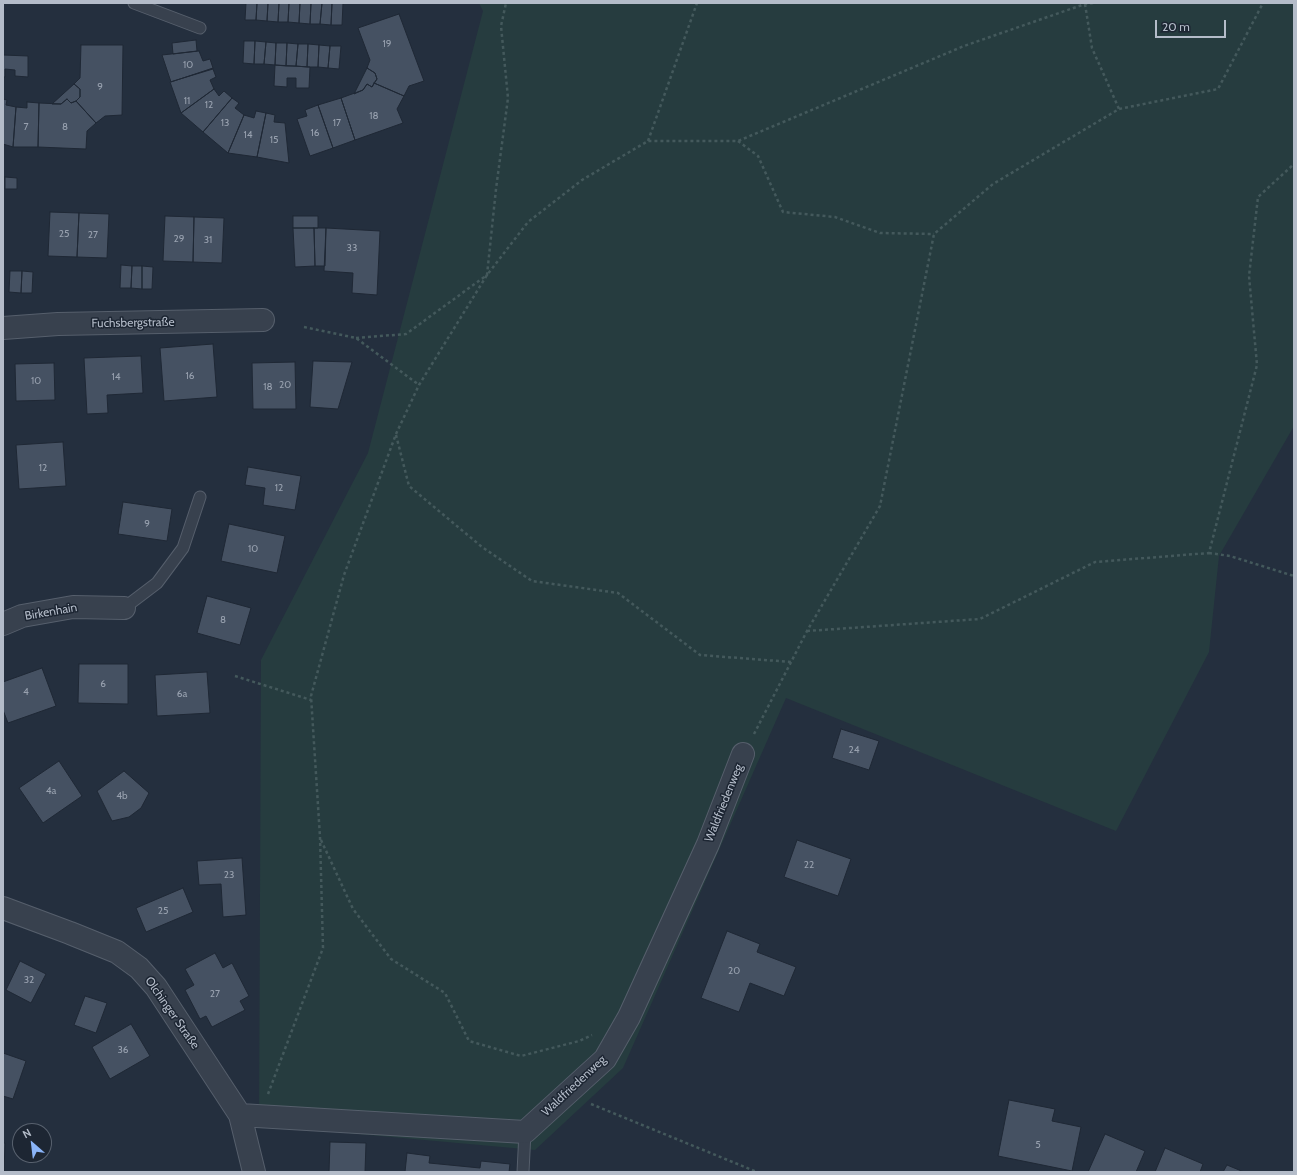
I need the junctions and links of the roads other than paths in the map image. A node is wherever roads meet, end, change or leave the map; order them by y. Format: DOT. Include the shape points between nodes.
graph roads {
  1 [pos="134,3"];
  2 [pos="200,28"];
  3 [pos="263,320"];
  4 [pos="3,328"];
  5 [pos="200,497"];
  6 [pos="124,608"];
  7 [pos="3,624"];
  8 [pos="743,754"];
  9 [pos="3,908"];
  10 [pos="250,1115"];
  11 [pos="524,1132"];
  12 [pos="254,1172"];
  13 [pos="522,1172"];
  1 -- 2 [label="lane"];
  3 -- 4 [label="street, Fuchsbergstraße" via="58,324"];
  5 -- 6 [label="lane" via="184,548 157,583"];
  6 -- 7 [label="street, Birkenhain" via="74,606 22,616"];
  8 -- 11 [label="street, Waldfriedenweg" via="708,844 629,1017 605,1059"];
  9 -- 10 [label="street, Olchinger Straße" via="117,952 139,968 156,987"];
  10 -- 11 [label="street"];
  10 -- 12 [label="street, Olchinger Straße"];
  11 -- 13 [label="lane"];
}
